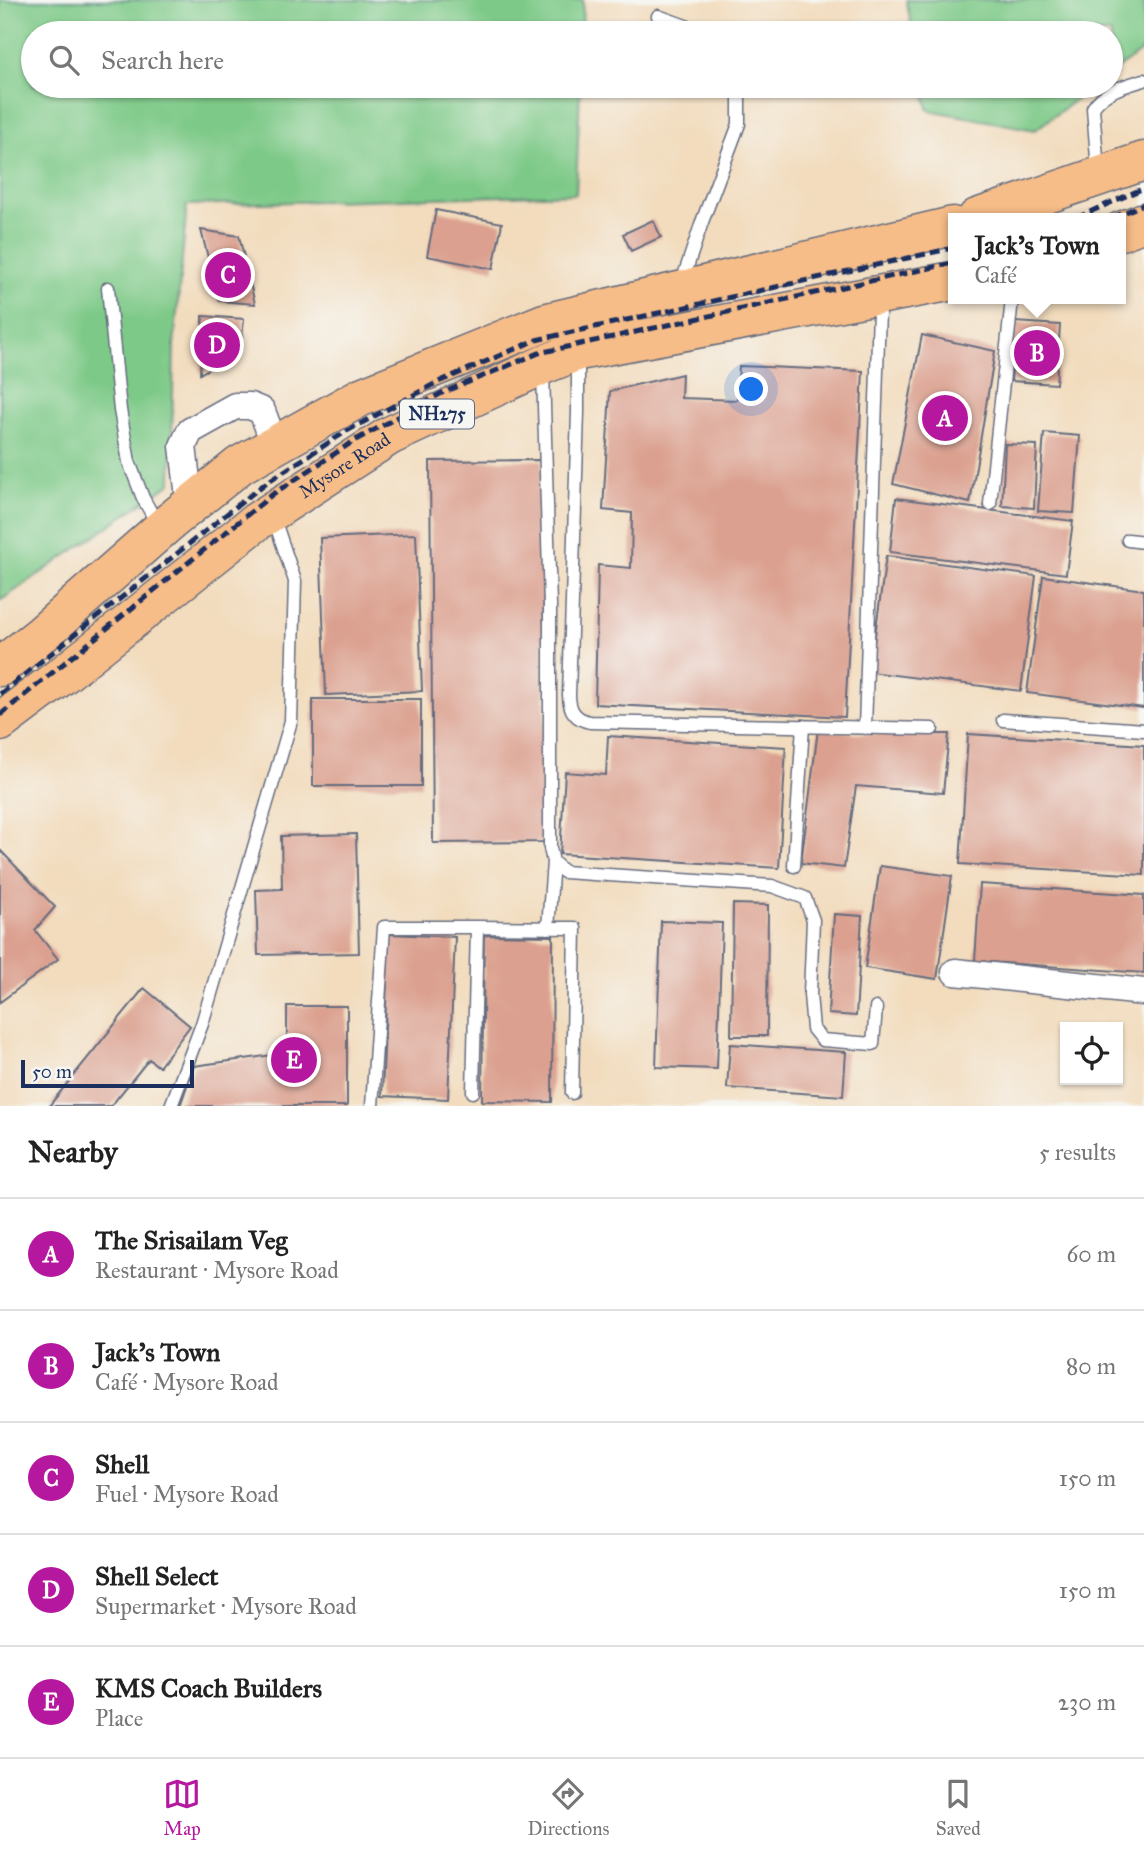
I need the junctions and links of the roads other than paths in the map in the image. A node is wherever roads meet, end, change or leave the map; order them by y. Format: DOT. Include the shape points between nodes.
graph roads {
  1 [pos="658,16"];
  2 [pos="672,21"];
  3 [pos="1144,80"];
  4 [pos="1123,88"];
  5 [pos="739,98"];
  6 [pos="1101,98"];
  7 [pos="1144,161"];
  8 [pos="1098,178"];
  9 [pos="992,213"];
  10 [pos="1144,222"];
  11 [pos="948,227"];
  12 [pos="1126,229"];
  13 [pos="948,282"];
  14 [pos="108,288"];
  15 [pos="680,291"];
  16 [pos="1011,304"];
  17 [pos="879,311"];
  18 [pos="561,358"];
  19 [pos="275,446"];
  20 [pos="240,465"];
  21 [pos="990,505"];
  22 [pos="190,506"];
  23 [pos="264,517"];
  24 [pos="161,530"];
  25 [pos="1128,540"];
  26 [pos="1144,542"];
  27 [pos="0,667"];
  28 [pos="1003,720"];
  29 [pos="0,722"];
  30 [pos="803,726"];
  31 [pos="865,728"];
  32 [pos="932,729"];
  33 [pos="1144,730"];
  34 [pos="553,862"];
  35 [pos="794,866"];
  36 [pos="477,927"];
  37 [pos="548,928"];
  38 [pos="955,972"];
  39 [pos="1144,992"];
  40 [pos="876,1008"];
  41 [pos="473,1092"];
  42 [pos="572,1093"];
  43 [pos="171,1106"];
  44 [pos="372,1106"];
  1 -- 2 [label="lane"];
  3 -- 4 [label="lane"];
  5 -- 15 [label="lane" via="739,124"];
  6 -- 8 [label="lane" via="1093,108"];
  7 -- 8 [label="highway"];
  8 -- 9 [label="highway"];
  10 -- 12 [label="highway"];
  11 -- 15 [label="highway, NH275"];
  13 -- 18 [label="highway, Mysore Road / NH275"];
  14 -- 24 [label="lane" via="129,462"];
  15 -- 19 [label="highway, NH275" via="544,323 361,397"];
  16 -- 21 [label="lane"];
  17 -- 31 [label="lane"];
  18 -- 23 [label="highway, Mysore Road / NH275" via="389,436"];
  18 -- 30 [label="lane" via="578,412 569,695 573,714 590,722"];
  18 -- 34 [label="lane" via="550,605"];
  19 -- 20 [label="highway, NH275"];
  19 -- 22 [label="street" via="262,411 250,406 234,406 190,431 183,446"];
  20 -- 22 [label="highway, NH275"];
  20 -- 23 [label="highway"];
  22 -- 24 [label="highway, NH275"];
  23 -- 29 [label="highway, Mysore Road / NH275"];
  23 -- 43 [label="lane" via="295,581 291,721 202,1024"];
  24 -- 27 [label="highway, NH275"];
  25 -- 26 [label="lane"];
  28 -- 33 [label="lane"];
  30 -- 31 [label="lane"];
  30 -- 35 [label="lane"];
  31 -- 32 [label="lane"];
  34 -- 37 [label="lane"];
  34 -- 40 [label="lane" via="564,872 772,886 805,898 813,920 813,1029 822,1040 873,1044"];
  36 -- 37 [label="lane"];
  36 -- 41 [label="lane"];
  36 -- 44 [label="lane" via="384,927"];
  37 -- 42 [label="lane" via="575,928"];
  38 -- 39 [label="street"];
}
